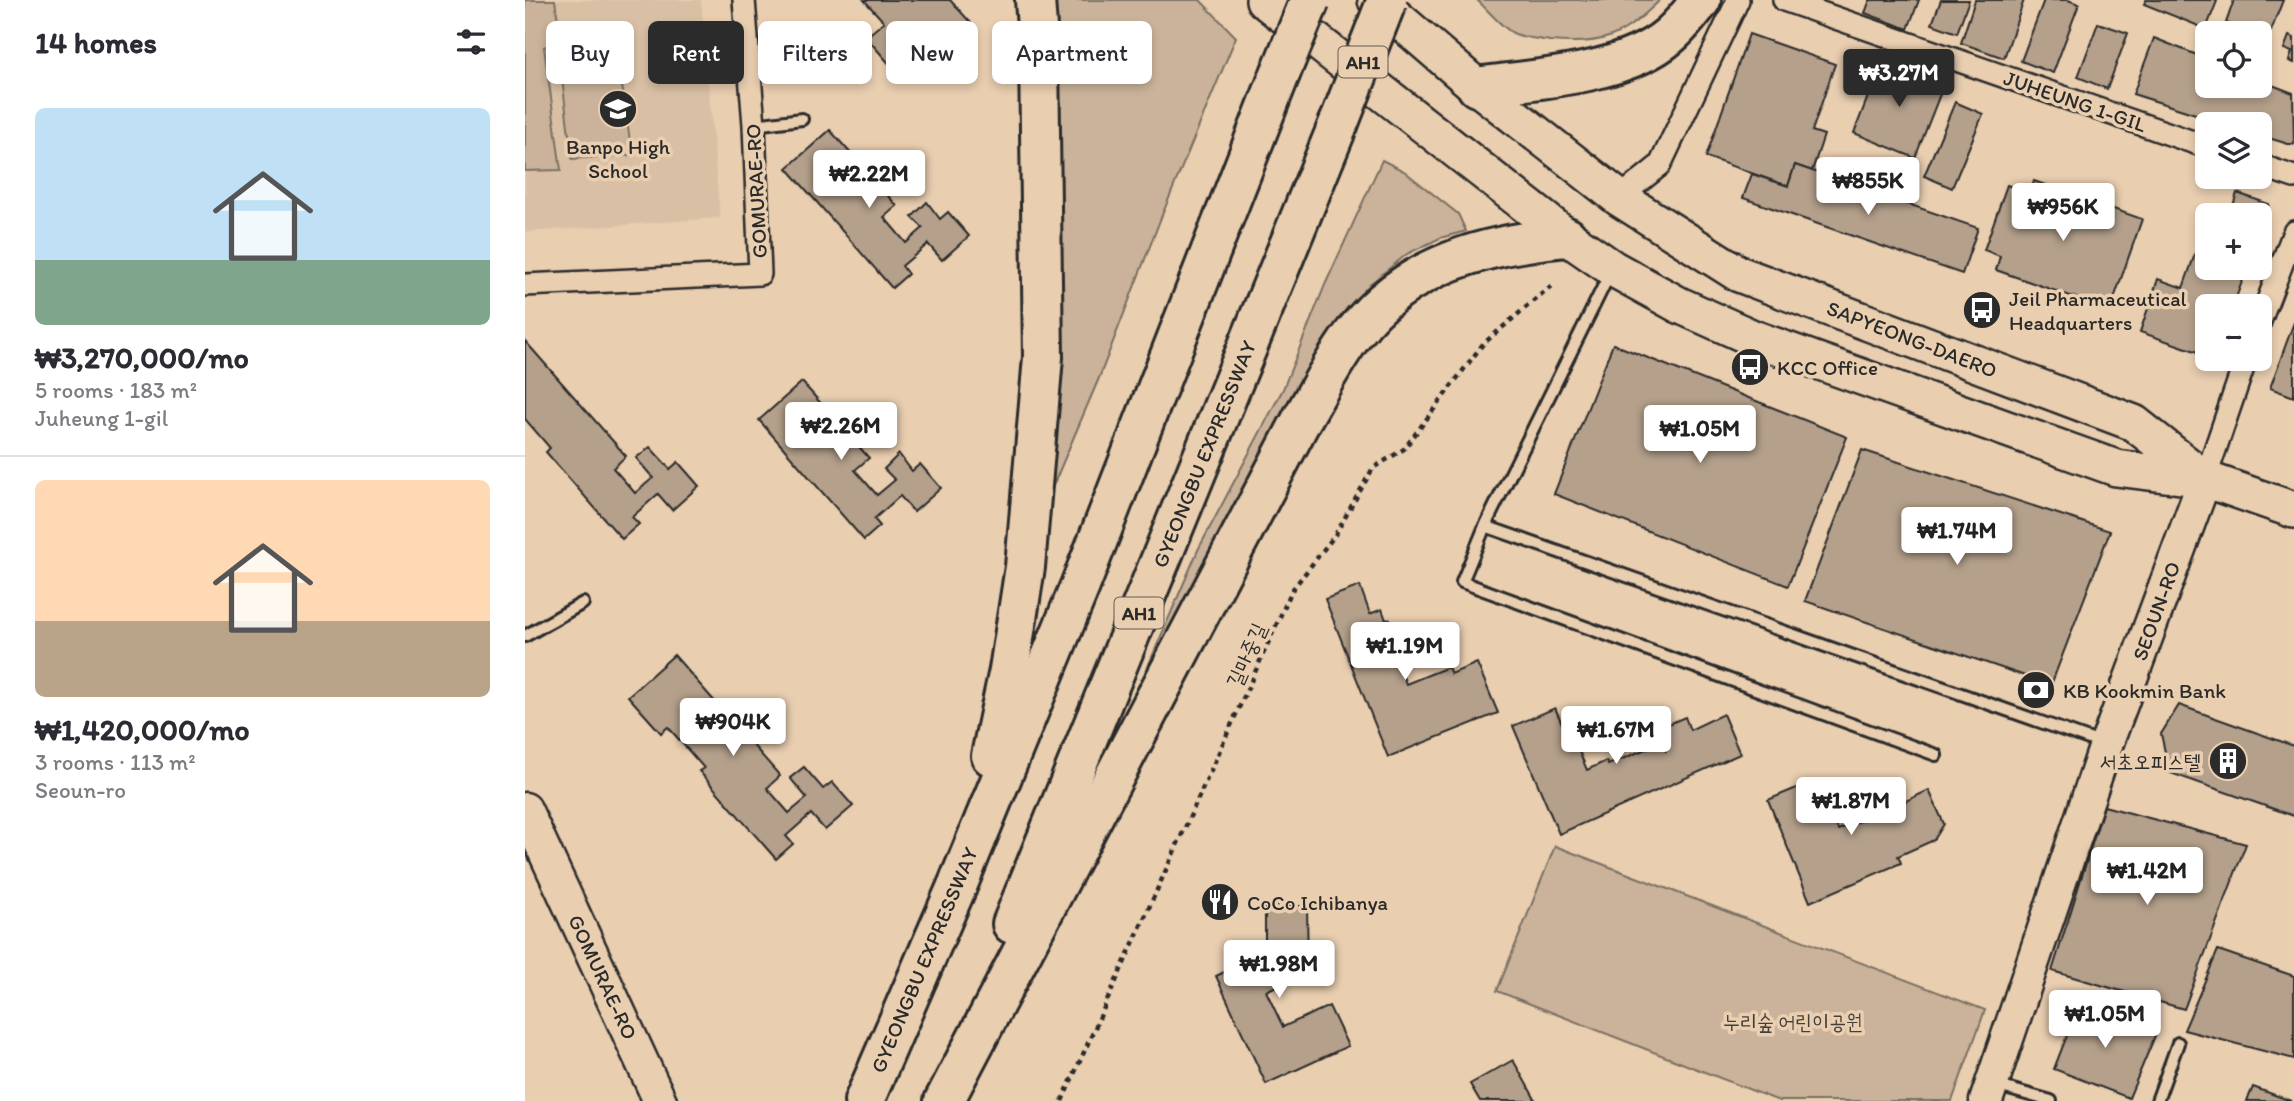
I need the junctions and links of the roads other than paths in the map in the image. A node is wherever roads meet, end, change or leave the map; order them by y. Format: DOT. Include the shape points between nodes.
graph roads {
  1 [pos="744,0"];
  2 [pos="1035,0"];
  3 [pos="1264,0"];
  4 [pos="1310,0"];
  5 [pos="1376,0"];
  6 [pos="1387,0"];
  7 [pos="1701,0"];
  8 [pos="1738,0"];
  9 [pos="1784,0"];
  10 [pos="1477,87"];
  11 [pos="802,119"];
  12 [pos="754,125"];
  13 [pos="2195,142"];
  14 [pos="2272,169"];
  15 [pos="2294,177"];
  16 [pos="1619,198"];
  17 [pos="2294,232"];
  18 [pos="1567,237"];
  19 [pos="1612,268"];
  20 [pos="525,285"];
  21 [pos="2270,294"];
  22 [pos="2242,371"];
  23 [pos="2204,479"];
  24 [pos="2294,510"];
  25 [pos="1485,526"];
  26 [pos="583,603"];
  27 [pos="525,636"];
  28 [pos="2106,745"];
  29 [pos="1936,755"];
  30 [pos="525,809"];
  31 [pos="535,856"];
  32 [pos="958,884"];
  33 [pos="2178,1043"];
  34 [pos="1989,1092"];
  35 [pos="660,1101"];
  36 [pos="864,1101"];
  37 [pos="942,1101"];
  38 [pos="2051,1101"];
  39 [pos="2157,1101"];
  1 -- 12 [label="street, GOMURAE-RO"];
  2 -- 32 [label="highway" via="1043,357 1026,554 1009,670"];
  3 -- 18 [label="main road, SAPYEONG-DAERO"];
  4 -- 32 [label="highway, GYEONGBU EXPRESSWAY, bridge"];
  5 -- 10 [label="main road, SAPYEONG-DAERO"];
  6 -- 37 [label="highway, GYEONGBU EXPRESSWAY / AH1, bridge"];
  7 -- 10 [label="highway" via="1668,38 1624,60 1597,69"];
  8 -- 16 [label="street" via="1660,165"];
  9 -- 13 [label="street, JUHEUNG 1-GIL"];
  10 -- 16 [label="main road, SAPYEONG-DAERO"];
  11 -- 12 [label="lane"];
  12 -- 20 [label="street, GOMURAE-RO" via="760,274"];
  14 -- 15 [label="street"];
  16 -- 23 [label="main road, SAPYEONG-DAERO" via="1739,274 2134,423"];
  17 -- 21 [label="street"];
  18 -- 19 [label="main road, SAPYEONG-DAERO"];
  18 -- 37 [label="highway" via="1503,244 1441,265 1394,292 1355,332 1302,419"];
  19 -- 23 [label="main road, SAPYEONG-DAERO" via="1753,338 2116,468"];
  19 -- 25 [label="lane"];
  22 -- 23 [label="street"];
  23 -- 24 [label="main road, SAPYEONG-DAERO"];
  23 -- 28 [label="street, SEOUN-RO"];
  25 -- 28 [label="lane"];
  25 -- 29 [label="lane" via="1462,582"];
  26 -- 27 [label="lane"];
  28 -- 34 [label="street, SEOUN-RO"];
  30 -- 31 [label="street, GOMURAE-RO"];
  31 -- 35 [label="street, GOMURAE-RO"];
  32 -- 36 [label="highway, GYEONGBU EXPRESSWAY"];
  33 -- 39 [label="lane"];
  34 -- 38 [label="lane"];
}
